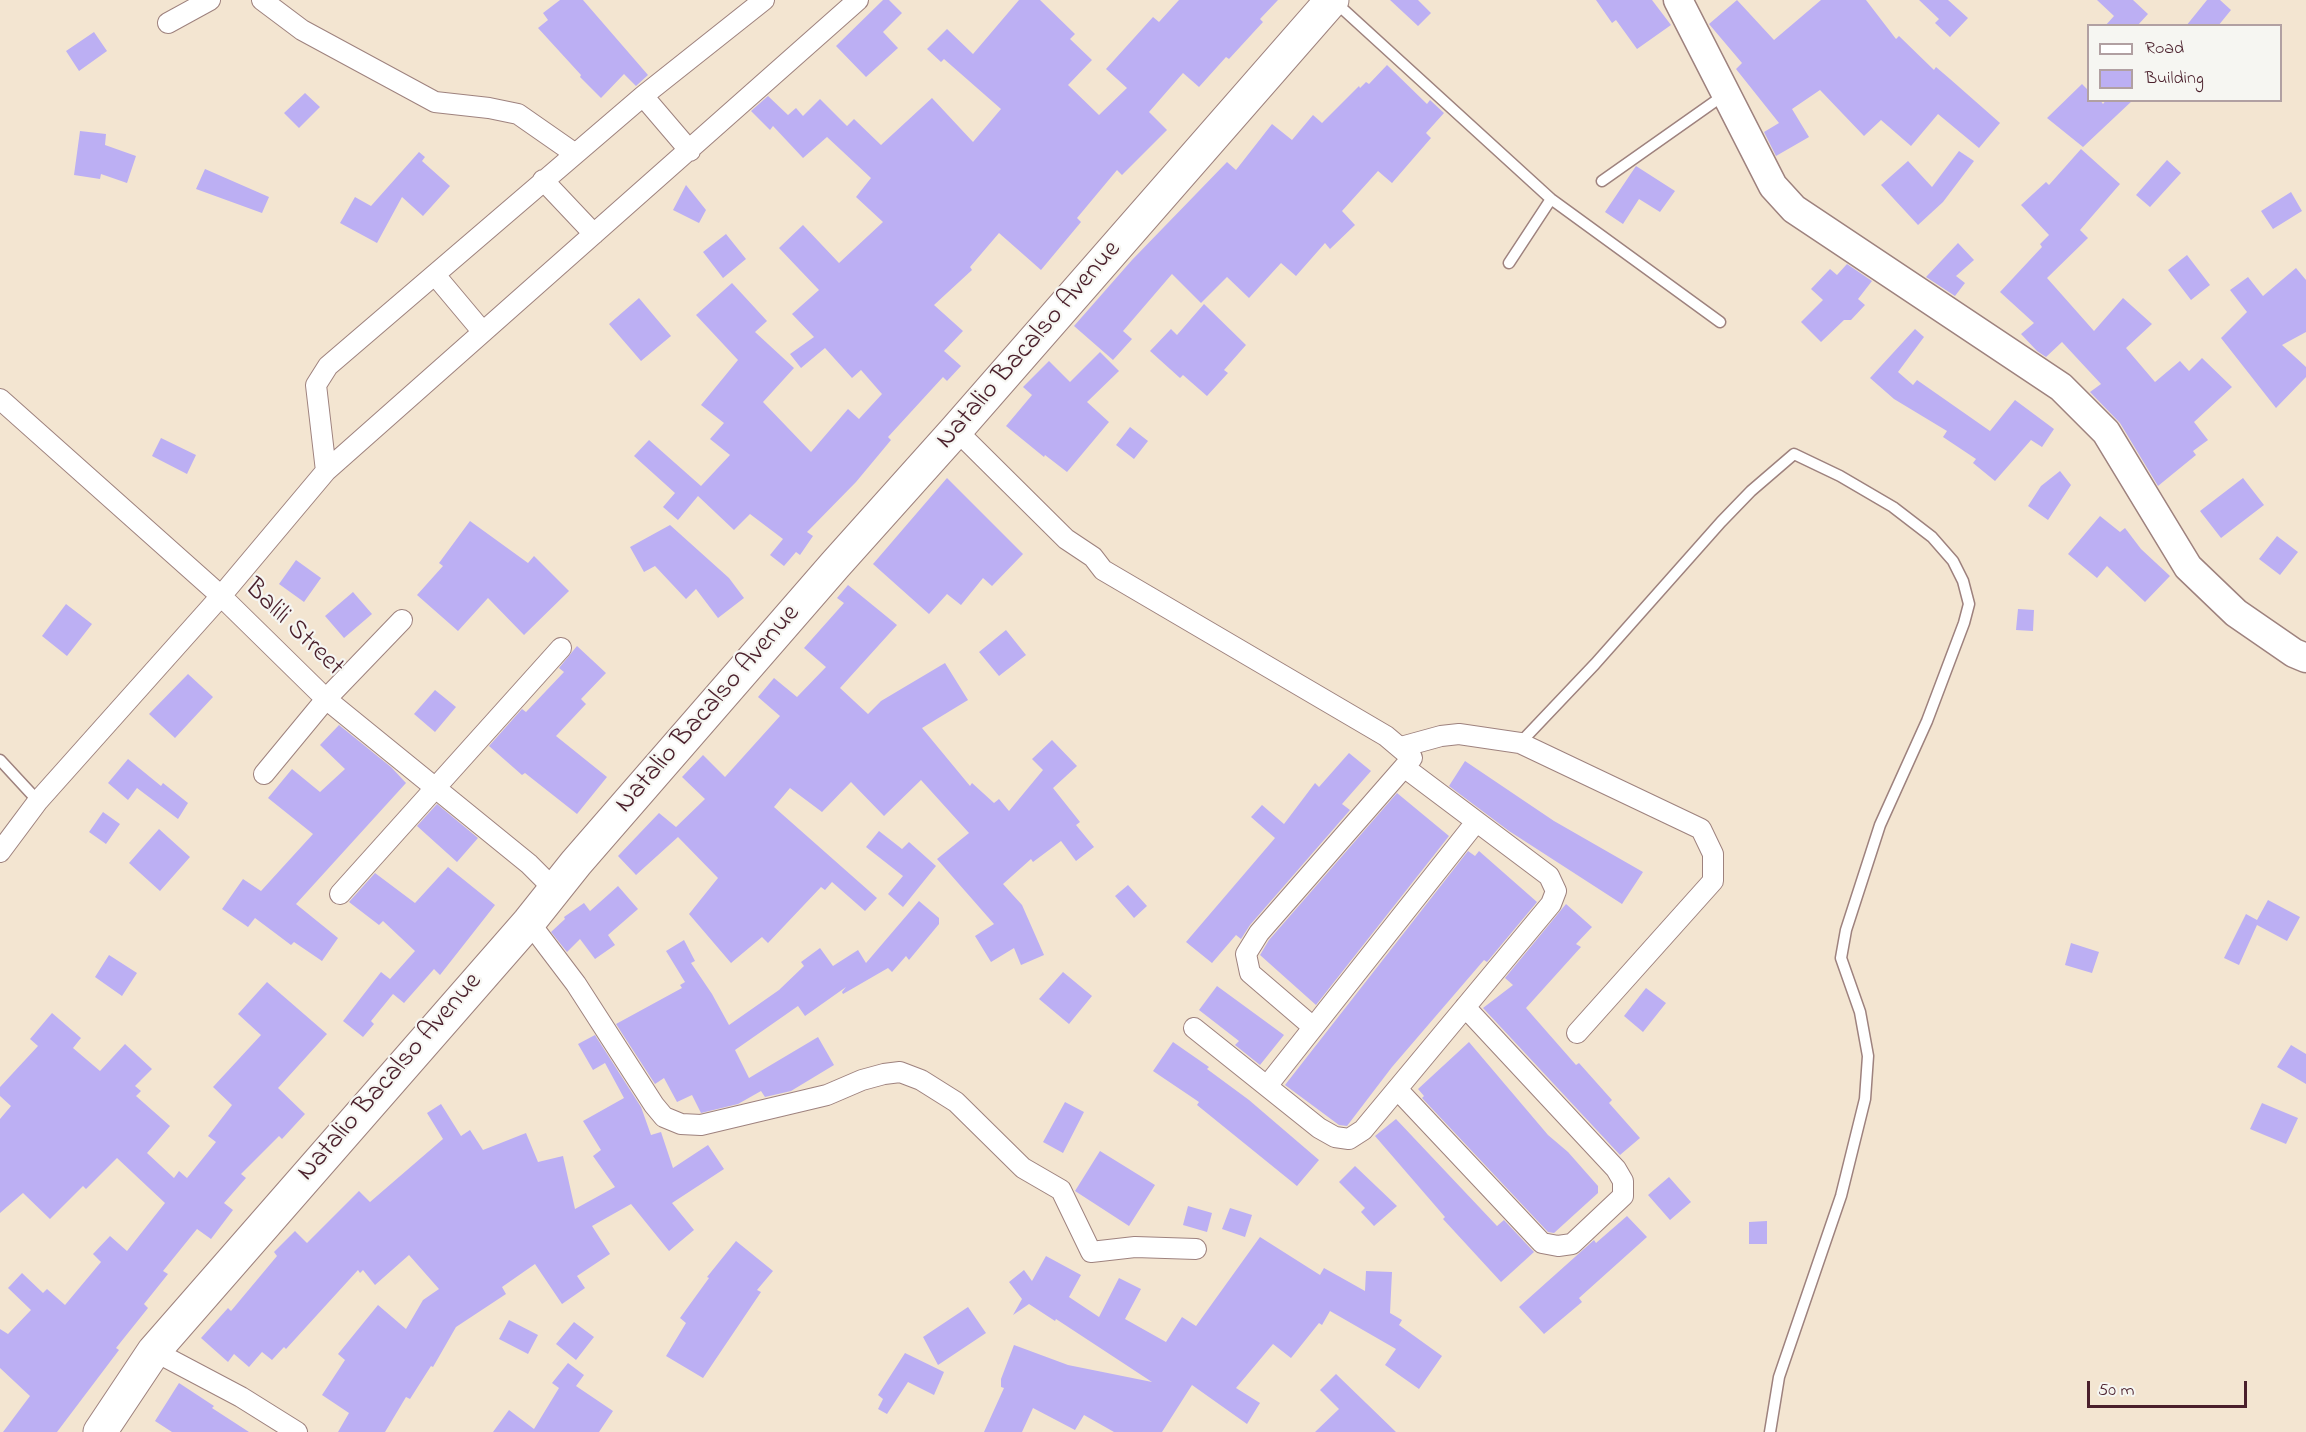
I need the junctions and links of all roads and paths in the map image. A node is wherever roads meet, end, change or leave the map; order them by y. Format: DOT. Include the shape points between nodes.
graph roads {
  1 [pos="210,0"];
  2 [pos="262,0"];
  3 [pos="764,0"];
  4 [pos="858,0"];
  5 [pos="1332,0"];
  6 [pos="1678,0"];
  7 [pos="168,22"];
  8 [pos="1725,94"];
  9 [pos="643,96"];
  10 [pos="690,152"];
  11 [pos="574,153"];
  12 [pos="543,180"];
  13 [pos="1602,181"];
  14 [pos="1551,199"];
  15 [pos="594,234"];
  16 [pos="1509,263"];
  17 [pos="435,275"];
  18 [pos="1720,322"];
  19 [pos="482,331"];
  20 [pos="0,399"];
  21 [pos="956,430"];
  22 [pos="326,471"];
  23 [pos="221,596"];
  24 [pos="402,620"];
  25 [pos="561,648"];
  26 [pos="2306,658"];
  27 [pos="326,699"];
  28 [pos="1520,742"];
  29 [pos="1406,757"];
  30 [pos="0,760"];
  31 [pos="264,774"];
  32 [pos="433,787"];
  33 [pos="38,801"];
  34 [pos="1476,822"];
  35 [pos="0,852"];
  36 [pos="554,890"];
  37 [pos="340,894"];
  38 [pos="529,922"];
  39 [pos="1465,1007"];
  40 [pos="1313,1027"];
  41 [pos="1194,1028"];
  42 [pos="1577,1033"];
  43 [pos="1267,1086"];
  44 [pos="1397,1089"];
  45 [pos="1196,1249"];
  46 [pos="154,1351"];
  47 [pos="100,1432"];
  48 [pos="297,1432"];
  49 [pos="1770,1432"];
  1 -- 7 [label="street"];
  2 -- 11 [label="street" via="302,30 435,102 518,114"];
  3 -- 9 [label="street"];
  4 -- 10 [label="street"];
  5 -- 14 [label="lane"];
  5 -- 21 [label="highway, Natalio Bacalso Avenue"];
  6 -- 8 [label="street"];
  8 -- 13 [label="lane"];
  8 -- 26 [label="street" via="1773,186 1794,209 2061,387 2106,432 2188,567 2236,613"];
  9 -- 10 [label="street"];
  9 -- 11 [label="street"];
  10 -- 15 [label="street"];
  11 -- 12 [label="street"];
  12 -- 15 [label="street"];
  12 -- 17 [label="street"];
  14 -- 16 [label="lane"];
  14 -- 18 [label="lane"];
  15 -- 19 [label="street"];
  17 -- 19 [label="street"];
  17 -- 22 [label="street" via="328,366 316,385"];
  19 -- 22 [label="street"];
  20 -- 23 [label="street, Balili Street"];
  21 -- 29 [label="street" via="1066,539 1093,556 1102,570"];
  21 -- 36 [label="highway, Natalio Bacalso Avenue"];
  22 -- 23 [label="street"];
  23 -- 27 [label="street, Balili Street"];
  23 -- 33 [label="street"];
  24 -- 27 [label="street"];
  25 -- 32 [label="street"];
  27 -- 31 [label="street"];
  27 -- 32 [label="street, Balili Street"];
  28 -- 29 [label="street" via="1459,734 1441,736"];
  28 -- 42 [label="street" via="1701,828 1713,855 1713,881"];
  28 -- 49 [label="lane" via="1721,522 1794,454 1893,507 1932,537 1953,561 1963,581 1969,604 1964,623 1927,721 1880,825 1846,930 1841,958 1860,1012 1868,1056 1865,1100 1841,1196 1779,1377"];
  29 -- 34 [label="street"];
  29 -- 40 [label="street" via="1259,933 1246,954 1250,973"];
  30 -- 33 [label="lane"];
  32 -- 36 [label="street, Balili Street" via="529,864"];
  32 -- 37 [label="street"];
  33 -- 35 [label="street"];
  34 -- 39 [label="street" via="1549,876 1557,891 1551,904"];
  34 -- 40 [label="street"];
  36 -- 38 [label="highway, Natalio Bacalso Avenue"];
  38 -- 45 [label="street" via="576,984 664,1117 681,1124 701,1125 827,1095 862,1080 900,1072 956,1102 1023,1168 1061,1190 1091,1252 1136,1247"];
  38 -- 46 [label="highway, Natalio Bacalso Avenue"];
  39 -- 44 [label="street"];
  39 -- 44 [label="street" via="1616,1169 1623,1181 1623,1196 1572,1244 1542,1243"];
  40 -- 43 [label="street"];
  41 -- 43 [label="street"];
  43 -- 44 [label="street" via="1319,1128 1349,1139 1363,1130"];
  46 -- 47 [label="highway, Natalio Bacalso Avenue"];
  46 -- 48 [label="street"];
}
